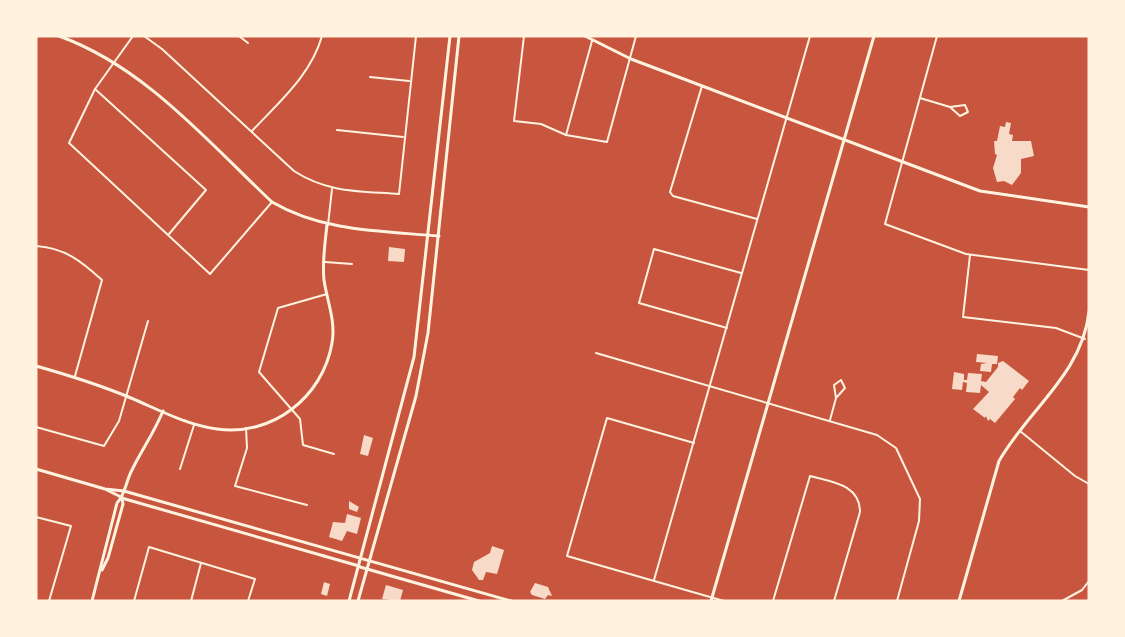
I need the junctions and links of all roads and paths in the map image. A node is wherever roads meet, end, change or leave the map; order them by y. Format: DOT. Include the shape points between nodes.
graph roads {
  1 [pos="59,36"];
  2 [pos="133,36"];
  3 [pos="144,36"];
  4 [pos="239,36"];
  5 [pos="322,36"];
  6 [pos="416,36"];
  7 [pos="450,36"];
  8 [pos="459,36"];
  9 [pos="524,36"];
  10 [pos="585,36"];
  11 [pos="636,36"];
  12 [pos="810,36"];
  13 [pos="874,36"];
  14 [pos="937,36"];
  15 [pos="592,41"];
  16 [pos="248,43"];
  17 [pos="631,58"];
  18 [pos="113,62"];
  19 [pos="370,77"];
  20 [pos="409,81"];
  21 [pos="702,86"];
  22 [pos="95,89"];
  23 [pos="920,98"];
  24 [pos="950,107"];
  25 [pos="786,118"];
  26 [pos="337,130"];
  27 [pos="252,131"];
  28 [pos="566,135"];
  29 [pos="404,136"];
  30 [pos="844,141"];
  31 [pos="903,164"];
  32 [pos="332,189"];
  33 [pos="272,202"];
  34 [pos="1089,207"];
  35 [pos="757,219"];
  36 [pos="327,225"];
  37 [pos="169,234"];
  38 [pos="430,235"];
  39 [pos="440,236"];
  40 [pos="36,246"];
  41 [pos="970,255"];
  42 [pos="324,262"];
  43 [pos="352,264"];
  44 [pos="1089,270"];
  45 [pos="742,273"];
  46 [pos="327,294"];
  47 [pos="1089,312"];
  48 [pos="148,321"];
  49 [pos="727,327"];
  50 [pos="1085,339"];
  51 [pos="596,353"];
  52 [pos="36,366"];
  53 [pos="75,377"];
  54 [pos="710,384"];
  55 [pos="128,397"];
  56 [pos="836,398"];
  57 [pos="768,403"];
  58 [pos="293,409"];
  59 [pos="163,411"];
  60 [pos="829,421"];
  61 [pos="194,425"];
  62 [pos="36,427"];
  63 [pos="246,428"];
  64 [pos="1020,430"];
  65 [pos="694,443"];
  66 [pos="334,454"];
  67 [pos="36,469"];
  68 [pos="180,469"];
  69 [pos="1089,484"];
  70 [pos="105,489"];
  71 [pos="124,490"];
  72 [pos="122,498"];
  73 [pos="307,505"];
  74 [pos="36,517"];
  75 [pos="362,558"];
  76 [pos="369,560"];
  77 [pos="201,563"];
  78 [pos="359,566"];
  79 [pos="367,568"];
  80 [pos="100,574"];
  81 [pos="654,580"];
  82 [pos="1089,581"];
  83 [pos="712,599"];
  84 [pos="49,601"];
  85 [pos="92,601"];
  86 [pos="134,601"];
  87 [pos="191,601"];
  88 [pos="248,601"];
  89 [pos="349,601"];
  90 [pos="358,601"];
  91 [pos="479,601"];
  92 [pos="511,601"];
  93 [pos="724,601"];
  94 [pos="773,601"];
  95 [pos="834,601"];
  96 [pos="897,601"];
  97 [pos="958,601"];
  98 [pos="1062,601"];
  1 -- 18 [label="street"];
  2 -- 18 [label="street"];
  3 -- 27 [label="street"];
  4 -- 16 [label="street"];
  5 -- 27 [label="street" via="305,73"];
  6 -- 20 [label="street"];
  7 -- 38 [label="street"];
  8 -- 39 [label="street"];
  9 -- 28 [label="street" via="514,120 541,124"];
  10 -- 15 [label="street"];
  11 -- 17 [label="street"];
  12 -- 25 [label="street"];
  13 -- 30 [label="street"];
  14 -- 23 [label="street"];
  15 -- 17 [label="street"];
  15 -- 28 [label="street"];
  17 -- 21 [label="street"];
  17 -- 28 [label="street" via="607,142"];
  18 -- 22 [label="street"];
  18 -- 33 [label="street" via="151,89"];
  19 -- 20 [label="street"];
  20 -- 29 [label="street"];
  21 -- 25 [label="street"];
  21 -- 35 [label="street" via="670,192"];
  22 -- 37 [label="street" via="69,143"];
  22 -- 37 [label="street" via="206,190"];
  23 -- 24 [label="street"];
  23 -- 31 [label="street"];
  24 -- 24 [label="street" via="962,117 969,112 963,105"];
  25 -- 30 [label="street"];
  25 -- 35 [label="street"];
  26 -- 29 [label="street"];
  27 -- 32 [label="street" via="294,171"];
  29 -- 32 [label="street" via="399,194"];
  30 -- 31 [label="street"];
  30 -- 57 [label="street"];
  31 -- 34 [label="street" via="980,191"];
  31 -- 41 [label="street" via="885,224"];
  32 -- 36 [label="street"];
  33 -- 36 [label="street" via="290,213"];
  33 -- 37 [label="street" via="210,274"];
  35 -- 45 [label="street"];
  36 -- 38 [label="street"];
  36 -- 42 [label="street"];
  38 -- 39 [label="street"];
  38 -- 75 [label="street" via="412,368"];
  39 -- 76 [label="street" via="422,370"];
  40 -- 53 [label="street" via="63,251 82,261 102,280"];
  41 -- 44 [label="street"];
  41 -- 50 [label="street" via="963,316 1056,328"];
  42 -- 43 [label="street"];
  42 -- 46 [label="street"];
  45 -- 49 [label="street"];
  45 -- 49 [label="street" via="654,249 639,303"];
  46 -- 58 [label="street" via="332,342 326,368"];
  46 -- 58 [label="street" via="278,308 262,361 259,372"];
  47 -- 50 [label="street"];
  48 -- 55 [label="street"];
  49 -- 54 [label="street"];
  50 -- 64 [label="street" via="1077,356"];
  51 -- 54 [label="street"];
  52 -- 53 [label="street"];
  53 -- 55 [label="street"];
  54 -- 57 [label="street"];
  54 -- 65 [label="street"];
  55 -- 59 [label="street"];
  55 -- 62 [label="street" via="104,446"];
  56 -- 56 [label="street" via="846,386 841,380 835,383"];
  56 -- 60 [label="street"];
  57 -- 60 [label="street"];
  57 -- 83 [label="street"];
  58 -- 63 [label="street" via="266,424"];
  58 -- 66 [label="street" via="300,419 303,445"];
  59 -- 61 [label="street"];
  59 -- 71 [label="street"];
  60 -- 96 [label="street" via="877,435 890,444 901,456 917,490 919,521"];
  61 -- 63 [label="street"];
  61 -- 68 [label="street"];
  63 -- 73 [label="street" via="247,448 235,486"];
  64 -- 69 [label="street"];
  64 -- 97 [label="street" via="999,462"];
  65 -- 81 [label="street"];
  65 -- 81 [label="street" via="607,418 567,556"];
  67 -- 70 [label="street"];
  70 -- 71 [label="street"];
  70 -- 72 [label="street"];
  71 -- 72 [label="street"];
  71 -- 75 [label="street"];
  72 -- 78 [label="street"];
  72 -- 80 [label="street" via="115,534"];
  72 -- 80 [label="street" via="117,503"];
  74 -- 84 [label="street" via="71,526"];
  75 -- 76 [label="street"];
  75 -- 78 [label="street"];
  76 -- 79 [label="street"];
  76 -- 92 [label="street"];
  77 -- 86 [label="street" via="149,547"];
  77 -- 87 [label="street"];
  77 -- 88 [label="street" via="255,579"];
  78 -- 79 [label="street"];
  78 -- 89 [label="street"];
  79 -- 90 [label="street"];
  79 -- 91 [label="street"];
  80 -- 85 [label="street"];
  81 -- 83 [label="street"];
  82 -- 98 [label="street" via="1082,590"];
  83 -- 93 [label="street"];
  94 -- 95 [label="street" via="810,476 846,486 860,504"];
}
